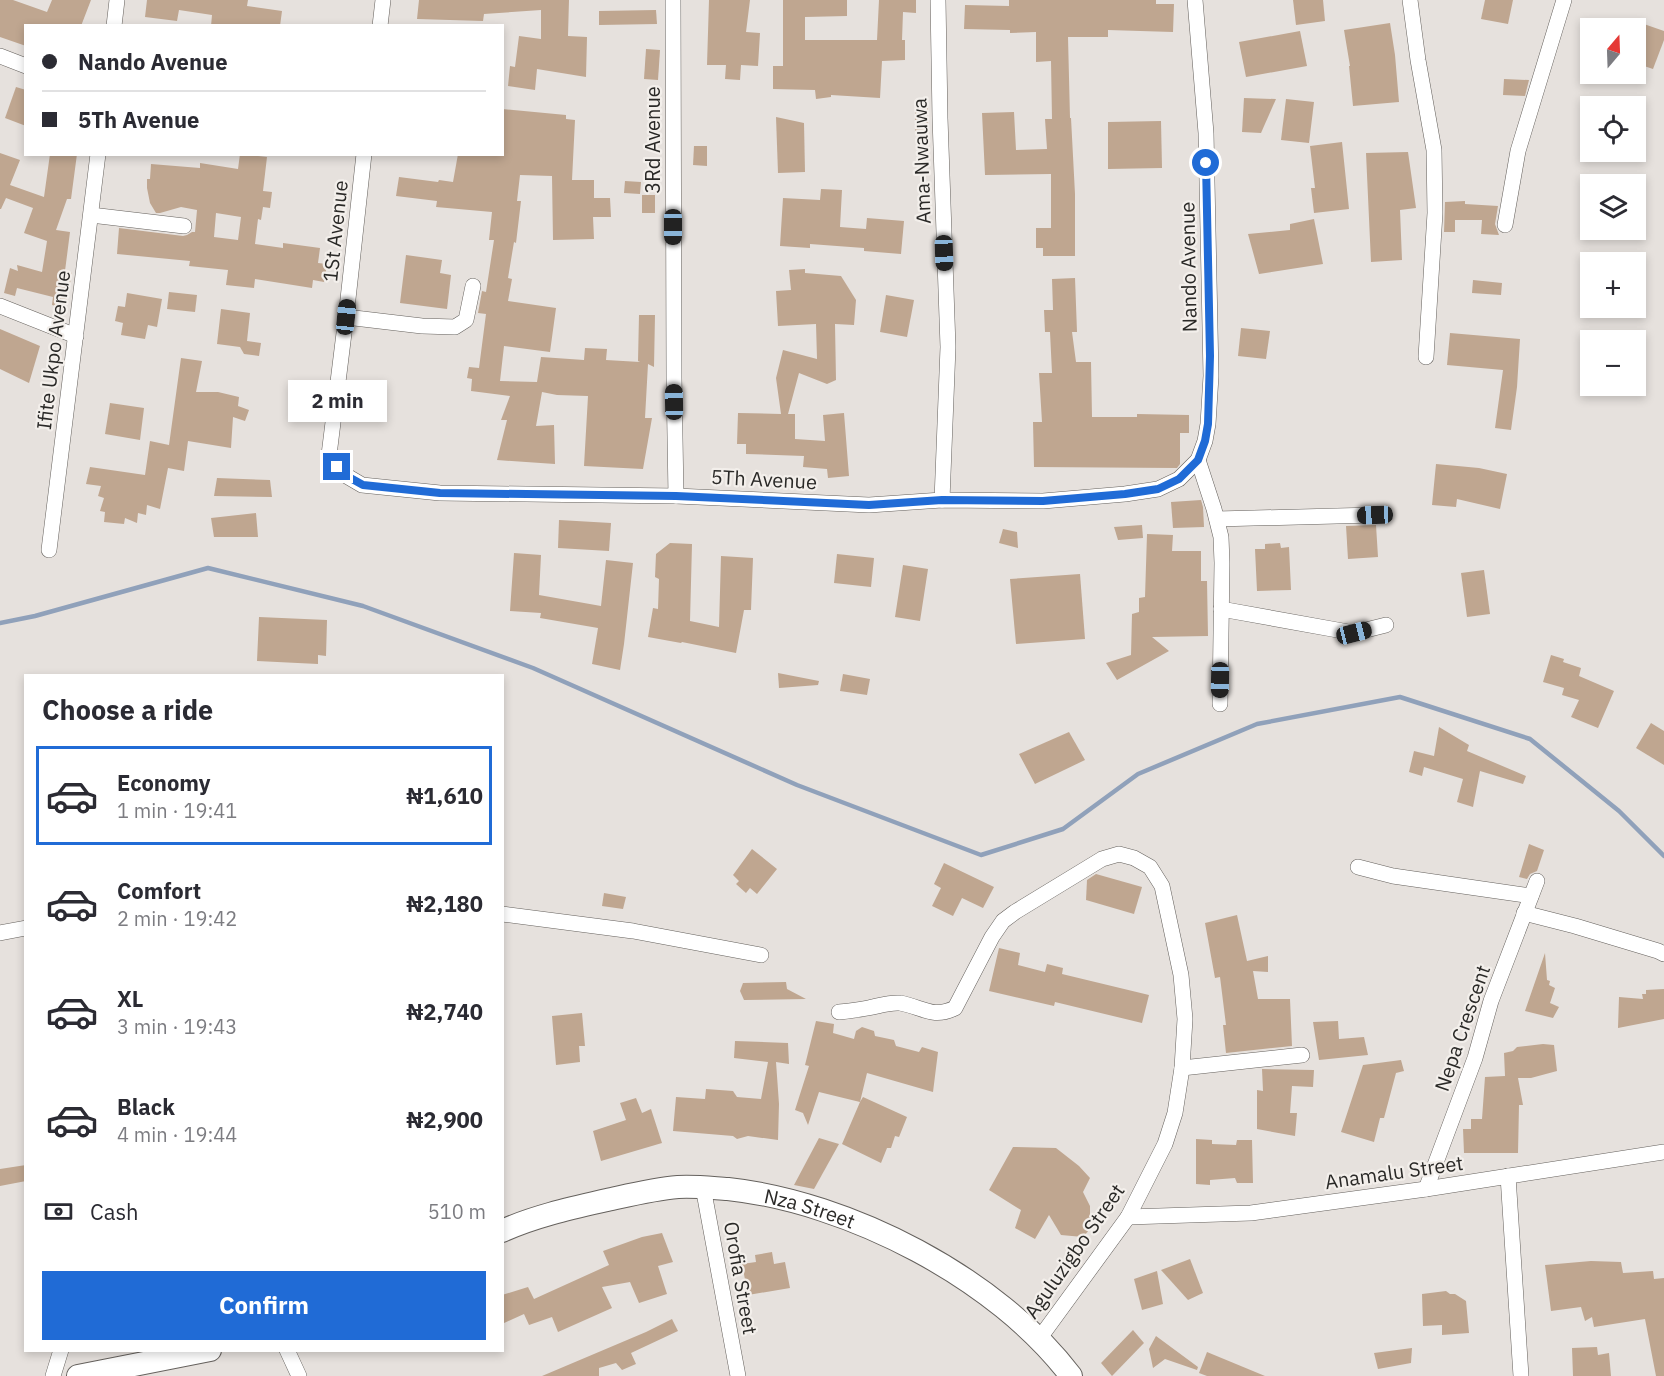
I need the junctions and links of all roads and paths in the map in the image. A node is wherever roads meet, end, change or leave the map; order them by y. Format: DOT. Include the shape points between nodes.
graph roads {
  1 [pos="117,0"];
  2 [pos="383,0"];
  3 [pos="673,0"];
  4 [pos="938,0"];
  5 [pos="1195,0"];
  6 [pos="1410,0"];
  7 [pos="1564,0"];
  8 [pos="114,24"];
  9 [pos="380,24"];
  10 [pos="0,57"];
  11 [pos="24,65"];
  12 [pos="98,156"];
  13 [pos="364,156"];
  14 [pos="90,214"];
  15 [pos="1505,225"];
  16 [pos="184,226"];
  17 [pos="473,286"];
  18 [pos="0,306"];
  19 [pos="346,317"];
  20 [pos="76,336"];
  21 [pos="1426,357"];
  22 [pos="329,455"];
  23 [pos="1198,460"];
  24 [pos="676,496"];
  25 [pos="942,500"];
  26 [pos="1375,515"];
  27 [pos="1216,519"];
  28 [pos="49,550"];
  29 [pos="1221,609"];
  30 [pos="1386,625"];
  31 [pos="1220,704"];
  32 [pos="1358,867"];
  33 [pos="1538,881"];
  34 [pos="1531,897"];
  35 [pos="1524,913"];
  36 [pos="504,914"];
  37 [pos="24,928"];
  38 [pos="0,933"];
  39 [pos="1664,954"];
  40 [pos="761,955"];
  41 [pos="839,1012"];
  42 [pos="1302,1055"];
  43 [pos="1182,1068"];
  44 [pos="1664,1152"];
  45 [pos="1508,1176"];
  46 [pos="703,1187"];
  47 [pos="1426,1189"];
  48 [pos="1128,1217"];
  49 [pos="504,1230"];
  50 [pos="1039,1339"];
  51 [pos="60,1352"];
  52 [pos="200,1352"];
  53 [pos="288,1352"];
  54 [pos="53,1376"];
  55 [pos="78,1376"];
  56 [pos="299,1376"];
  57 [pos="738,1376"];
  58 [pos="1071,1376"];
  59 [pos="1521,1376"];
  1 -- 8 [label="street"];
  2 -- 9 [label="street"];
  3 -- 24 [label="street, 3Rd Avenue"];
  4 -- 25 [label="street, Ama-Nwauwa" via="948,346"];
  5 -- 23 [label="street, Nando Avenue" via="1206,133 1211,376 1208,424"];
  6 -- 21 [label="street" via="1434,150 1435,213"];
  7 -- 15 [label="street" via="1518,151"];
  10 -- 11 [label="street"];
  12 -- 14 [label="street, Ifite Ukpo Avenue"];
  13 -- 19 [label="street, 1St Avenue"];
  14 -- 16 [label="street"];
  14 -- 20 [label="street, Ifite Ukpo Avenue"];
  17 -- 19 [label="street" via="466,320 455,327"];
  18 -- 20 [label="street"];
  19 -- 22 [label="street, 1St Avenue"];
  20 -- 28 [label="street, Ifite Ukpo Avenue"];
  22 -- 24 [label="street, 5Th Avenue" via="345,475 363,485 440,493"];
  23 -- 25 [label="street, 5Th Avenue" via="1179,479 1158,489 1043,501"];
  23 -- 27 [label="street"];
  24 -- 25 [label="street, 5Th Avenue" via="869,505"];
  26 -- 27 [label="street"];
  27 -- 29 [label="street" via="1221,537"];
  29 -- 30 [label="street" via="1354,633"];
  29 -- 31 [label="street"];
  32 -- 34 [label="street"];
  33 -- 34 [label="street, Nepa Crescent"];
  34 -- 35 [label="street, Nepa Crescent"];
  35 -- 39 [label="street"];
  35 -- 47 [label="street, Nepa Crescent"];
  36 -- 40 [label="street" via="633,931"];
  37 -- 38 [label="street"];
  41 -- 43 [label="street, Aguluzigbo Street" via="890,1003 944,1014 955,1008 1003,921 1102,859 1119,854 1150,867 1162,886 1181,975 1185,1019"];
  42 -- 43 [label="street"];
  43 -- 48 [label="street, Aguluzigbo Street" via="1165,1144"];
  44 -- 45 [label="street, Anamalu Street"];
  45 -- 47 [label="street, Anamalu Street"];
  45 -- 59 [label="street"];
  46 -- 49 [label="street, Nza Street" via="632,1194"];
  46 -- 50 [label="street, Nza Street" via="757,1192 817,1208 881,1233 959,1275"];
  46 -- 57 [label="street, Orofia Street"];
  47 -- 48 [label="street, Anamalu Street" via="1251,1213"];
  48 -- 50 [label="street, Aguluzigbo Street"];
  50 -- 58 [label="street, Nza Street"];
  51 -- 54 [label="street"];
  52 -- 55 [label="street"];
  53 -- 56 [label="street"];
}
